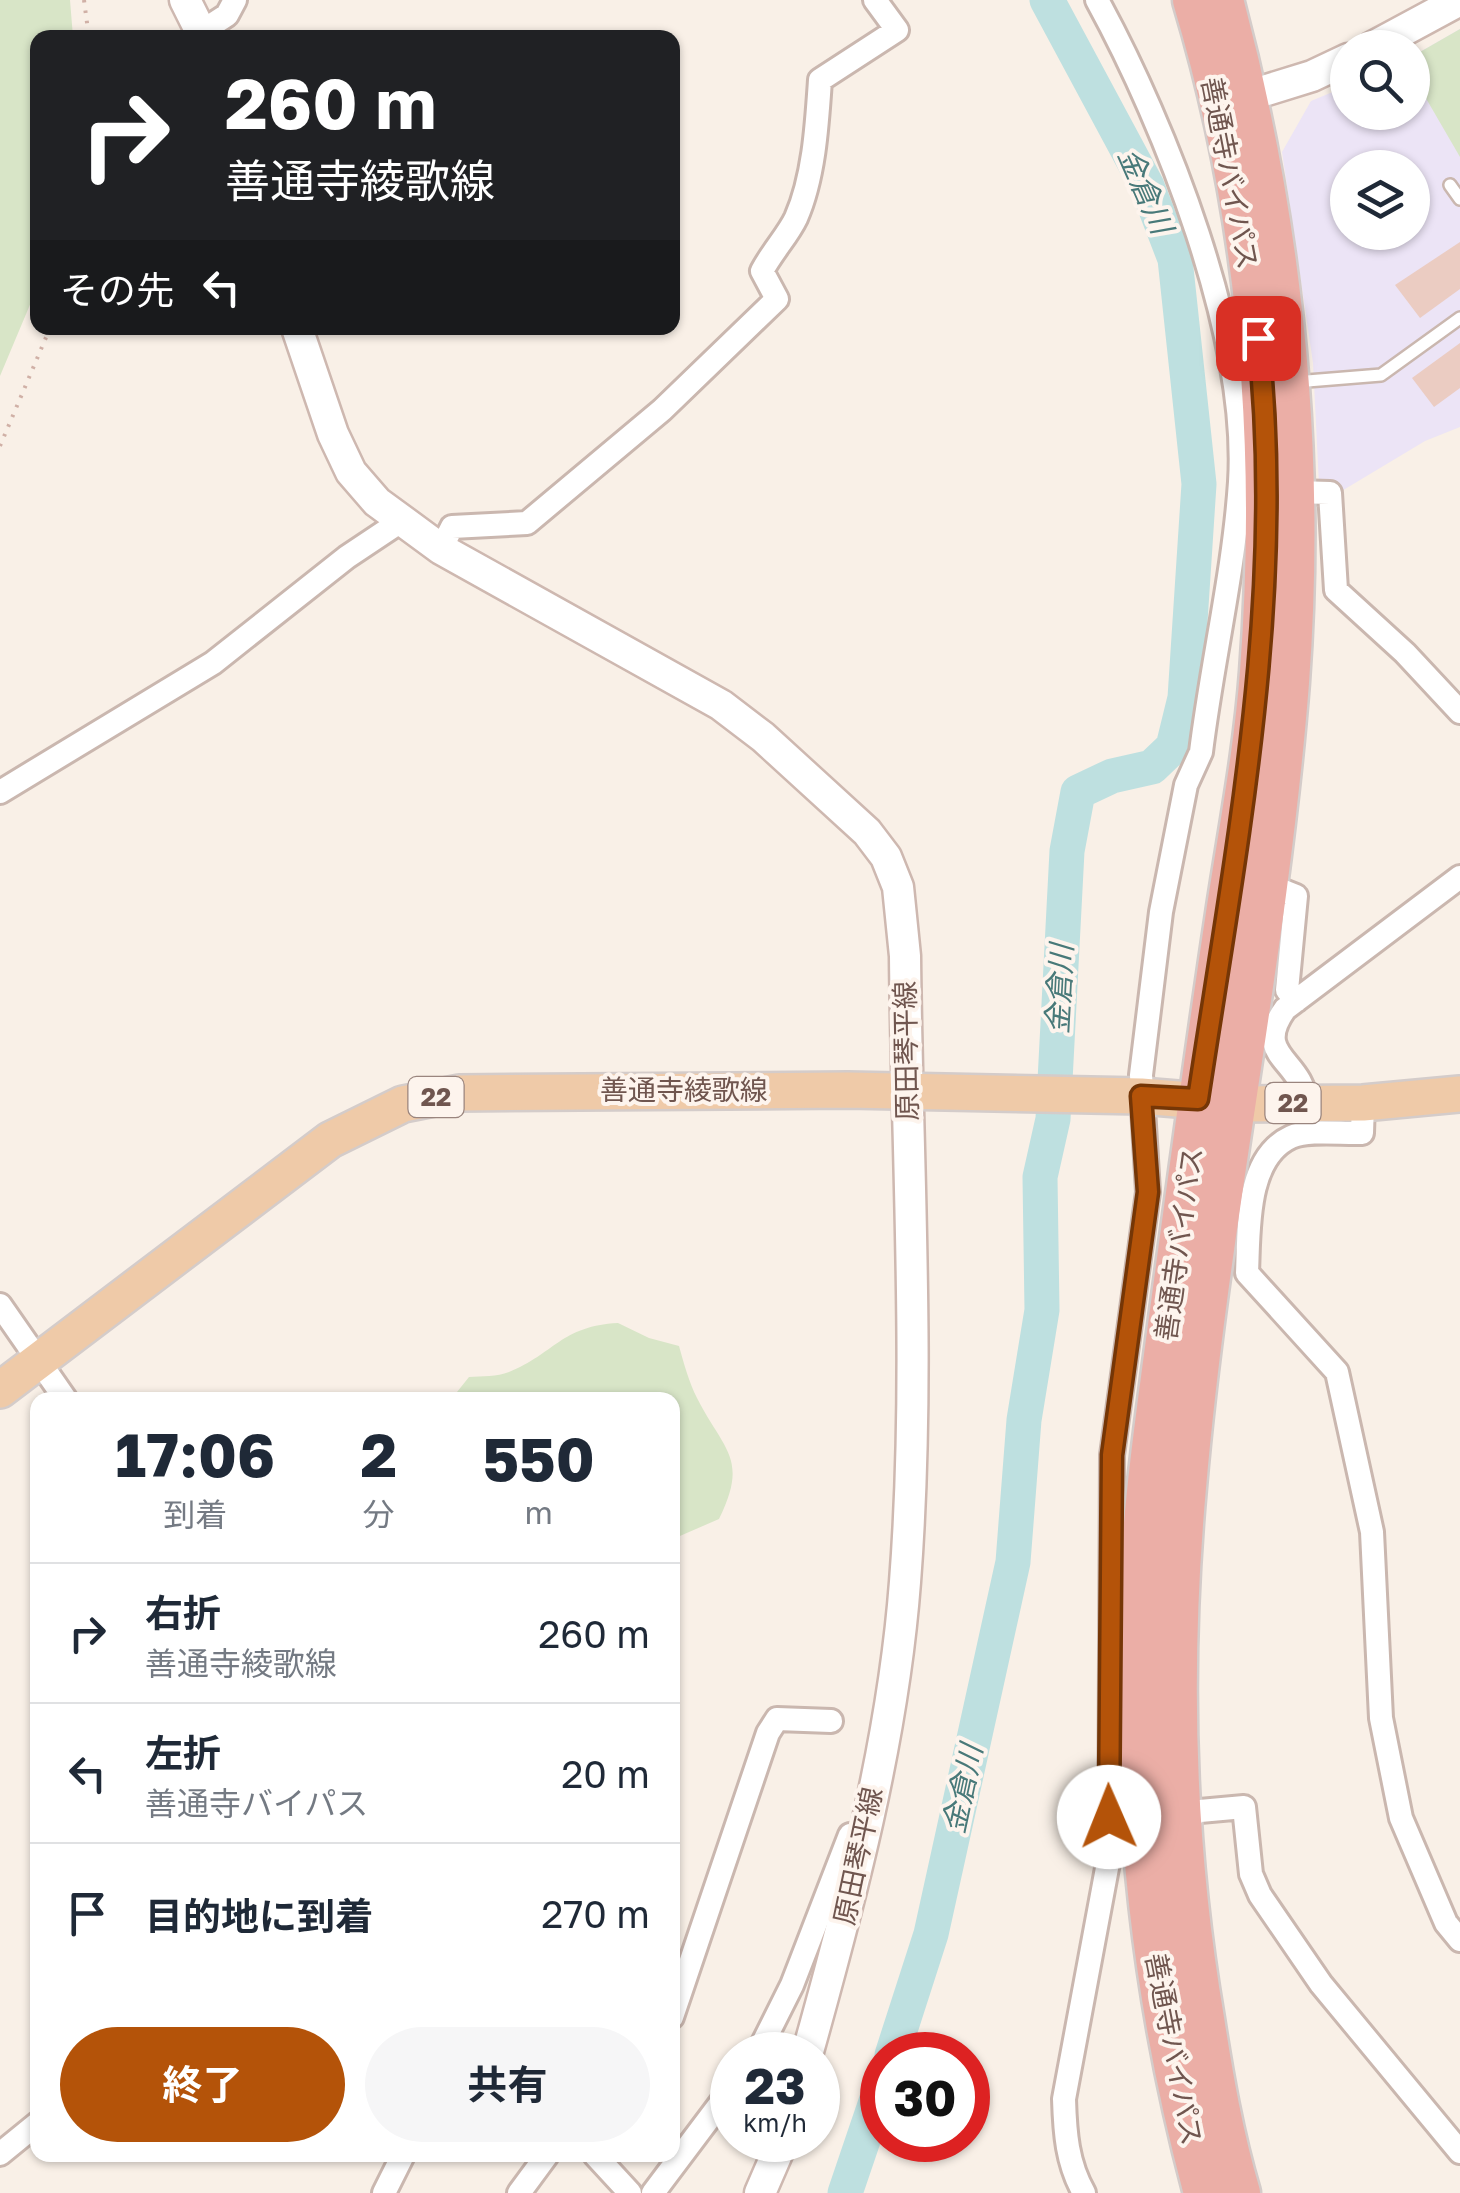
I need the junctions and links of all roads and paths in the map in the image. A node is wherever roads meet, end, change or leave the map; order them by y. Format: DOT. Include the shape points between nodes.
graph roads {
  1 [pos="84,0"];
  2 [pos="185,0"];
  3 [pos="235,0"];
  4 [pos="875,0"];
  5 [pos="1098,0"];
  6 [pos="1193,0"];
  7 [pos="1223,0"];
  8 [pos="1460,0"];
  9 [pos="88,30"];
  10 [pos="200,30"];
  11 [pos="208,30"];
  12 [pos="1404,30"];
  13 [pos="1330,66"];
  14 [pos="1234,101"];
  15 [pos="1450,185"];
  16 [pos="1460,200"];
  17 [pos="1460,318"];
  18 [pos="47,335"];
  19 [pos="299,335"];
  20 [pos="1290,382"];
  21 [pos="0,446"];
  22 [pos="1295,492"];
  23 [pos="402,521"];
  24 [pos="442,549"];
  25 [pos="1460,712"];
  26 [pos="0,792"];
  27 [pos="1460,877"];
  28 [pos="1266,884"];
  29 [pos="1296,1001"];
  30 [pos="906,1092"];
  31 [pos="1460,1094"];
  32 [pos="1133,1096"];
  33 [pos="1198,1099"];
  34 [pos="1363,1103"];
  35 [pos="1238,1104"];
  36 [pos="1306,1104"];
  37 [pos="0,1305"];
  38 [pos="41,1359"];
  39 [pos="0,1390"];
  40 [pos="61,1392"];
  41 [pos="832,1721"];
  42 [pos="872,1792"];
  43 [pos="1180,1820"];
  44 [pos="1126,1845"];
  45 [pos="1460,1940"];
  46 [pos="680,1993"];
  47 [pos="767,2032"];
  48 [pos="813,2032"];
  49 [pos="710,2117"];
  50 [pos="30,2130"];
  51 [pos="1460,2152"];
  52 [pos="0,2154"];
  53 [pos="680,2156"];
  54 [pos="399,2162"];
  55 [pos="542,2162"];
  56 [pos="602,2162"];
  57 [pos="676,2162"];
  58 [pos="773,2162"];
  59 [pos="384,2193"];
  60 [pos="519,2193"];
  61 [pos="630,2193"];
  62 [pos="652,2193"];
  63 [pos="760,2193"];
  64 [pos="1084,2193"];
  65 [pos="1204,2193"];
  66 [pos="1240,2193"];
  1 -- 9 [label="path"];
  2 -- 10 [label="main road"];
  3 -- 11 [label="street"];
  4 -- 24 [label="street" via="897,30 820,80 804,198 762,270 777,299 662,410 528,523 452,527"];
  5 -- 32 [label="street" via="1178,178 1222,326 1240,443 1230,566 1201,752 1186,784"];
  6 -- 14 [label="highway, 善通寺バイパス"];
  7 -- 14 [label="highway, 善通寺バイパス"];
  8 -- 12 [label="main road"];
  13 -- 14 [label="main road"];
  14 -- 20 [label="highway, 善通寺バイパス" via="1282,286"];
  14 -- 33 [label="highway, 善通寺バイパス" via="1262,373 1266,564 1260,677"];
  15 -- 16 [label="lane"];
  17 -- 20 [label="lane" via="1381,376"];
  18 -- 21 [label="path"];
  19 -- 23 [label="main road, 原田琴平線" via="350,472"];
  20 -- 22 [label="highway, 善通寺バイパス"];
  22 -- 25 [label="street" via="1330,493 1336,590"];
  22 -- 28 [label="highway, 善通寺バイパス" via="1289,682"];
  23 -- 24 [label="main road, 原田琴平線"];
  23 -- 26 [label="street" via="213,663"];
  24 -- 30 [label="main road, 原田琴平線" via="720,706 764,737 867,832 886,857 902,912"];
  27 -- 29 [label="street"];
  28 -- 29 [label="street" via="1296,896 1287,990"];
  28 -- 35 [label="highway, 善通寺バイパス"];
  29 -- 36 [label="street" via="1272,1028 1272,1042 1300,1082"];
  30 -- 32 [label="main road, 善通寺綾歌線 / 22"];
  30 -- 38 [label="main road, 善通寺綾歌線 / 22" via="514,1089 403,1104 330,1140"];
  30 -- 42 [label="main road, 原田琴平線" via="911,1422 905,1584"];
  31 -- 34 [label="main road, 善通寺綾歌線 / 22"];
  32 -- 33 [label="main road, 善通寺綾歌線 / 22"];
  32 -- 44 [label="street" via="1148,1192 1112,1455 1107,1713"];
  33 -- 35 [label="main road, 善通寺綾歌線 / 22"];
  33 -- 44 [label="highway, 善通寺バイパス" via="1140,1567 1138,1724"];
  34 -- 36 [label="main road, 善通寺綾歌線 / 22"];
  34 -- 45 [label="street" via="1362,1133 1293,1136 1266,1157 1250,1214 1247,1273 1337,1372 1372,1532 1380,1718 1401,1818 1446,1923"];
  35 -- 36 [label="main road, 善通寺綾歌線 / 22"];
  35 -- 43 [label="highway, 善通寺バイパス" via="1185,1490 1176,1666"];
  37 -- 38 [label="street"];
  38 -- 39 [label="main road, 善通寺綾歌線 / 22"];
  38 -- 40 [label="street"];
  41 -- 46 [label="street" via="777,1719 768,1733"];
  42 -- 47 [label="street" via="856,1811 841,1868"];
  42 -- 48 [label="main road, 原田琴平線"];
  43 -- 44 [label="street"];
  43 -- 51 [label="street" via="1244,1807 1251,1874 1260,1894 1321,1984"];
  43 -- 66 [label="highway, 善通寺バイパス" via="1200,2000"];
  44 -- 64 [label="street" via="1064,2099 1073,2174"];
  44 -- 65 [label="highway, 善通寺バイパス"];
  49 -- 53 [label="street"];
  50 -- 52 [label="street"];
  54 -- 59 [label="street"];
  55 -- 60 [label="street"];
  56 -- 61 [label="street"];
  57 -- 62 [label="street"];
  58 -- 63 [label="main road"];
}
